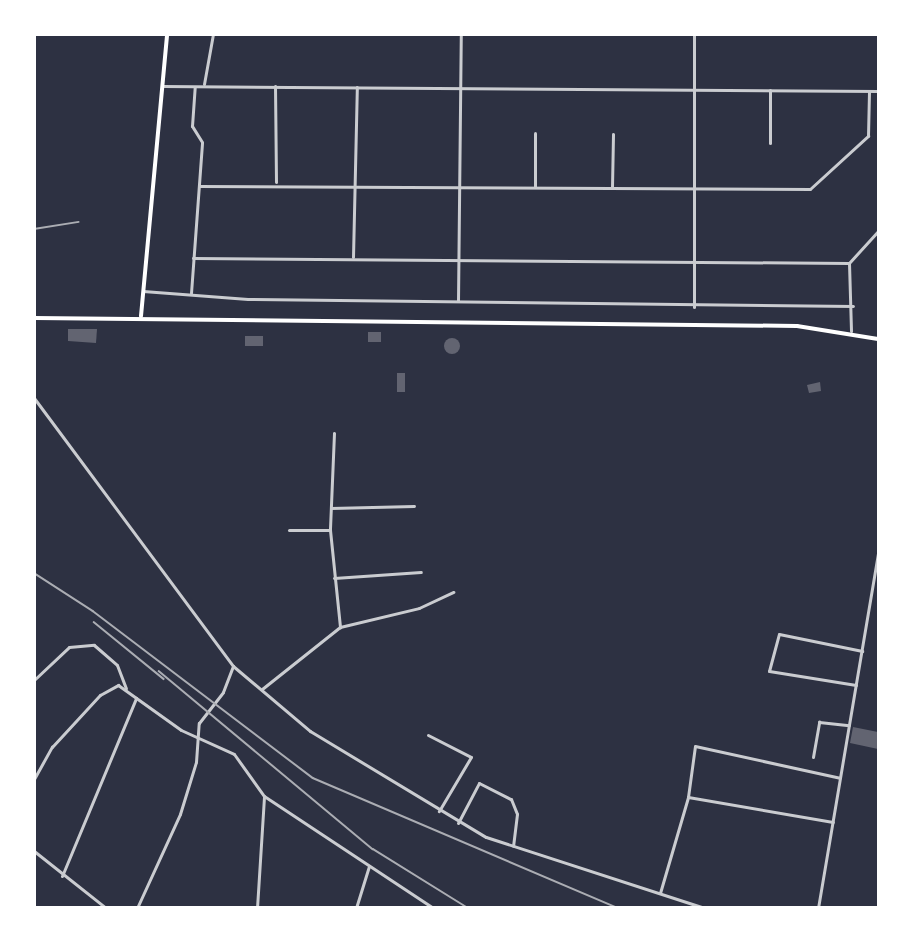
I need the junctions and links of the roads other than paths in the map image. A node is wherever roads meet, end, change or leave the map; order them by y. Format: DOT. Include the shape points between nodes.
graph roads {
  1 [pos="167,34"];
  2 [pos="213,34"];
  3 [pos="461,34"];
  4 [pos="694,34"];
  5 [pos="204,84"];
  6 [pos="163,86"];
  7 [pos="275,86"];
  8 [pos="195,87"];
  9 [pos="357,87"];
  10 [pos="461,87"];
  11 [pos="694,90"];
  12 [pos="770,90"];
  13 [pos="868,91"];
  14 [pos="879,91"];
  15 [pos="535,133"];
  16 [pos="613,134"];
  17 [pos="770,143"];
  18 [pos="276,182"];
  19 [pos="353,183"];
  20 [pos="200,186"];
  21 [pos="535,186"];
  22 [pos="460,187"];
  23 [pos="612,187"];
  24 [pos="694,191"];
  25 [pos="879,231"];
  26 [pos="353,257"];
  27 [pos="193,258"];
  28 [pos="458,259"];
  29 [pos="693,261"];
  30 [pos="849,263"];
  31 [pos="143,291"];
  32 [pos="191,293"];
  33 [pos="458,301"];
  34 [pos="853,306"];
  35 [pos="694,307"];
  36 [pos="141,316"];
  37 [pos="34,318"];
  38 [pos="850,332"];
  39 [pos="879,339"];
  40 [pos="34,398"];
  41 [pos="334,433"];
  42 [pos="414,506"];
  43 [pos="331,508"];
  44 [pos="289,530"];
  45 [pos="330,530"];
  46 [pos="879,553"];
  47 [pos="421,572"];
  48 [pos="334,578"];
  49 [pos="453,592"];
  50 [pos="340,627"];
  51 [pos="862,651"];
  52 [pos="233,666"];
  53 [pos="34,680"];
  54 [pos="856,685"];
  55 [pos="126,688"];
  56 [pos="262,689"];
  57 [pos="136,698"];
  58 [pos="849,725"];
  59 [pos="196,734"];
  60 [pos="428,735"];
  61 [pos="813,757"];
  62 [pos="840,778"];
  63 [pos="34,779"];
  64 [pos="264,796"];
  65 [pos="688,797"];
  66 [pos="439,812"];
  67 [pos="832,822"];
  68 [pos="458,823"];
  69 [pos="513,846"];
  70 [pos="34,852"];
  71 [pos="369,866"];
  72 [pos="62,876"];
  73 [pos="660,893"];
  74 [pos="106,908"];
  75 [pos="137,908"];
  76 [pos="258,908"];
  77 [pos="356,908"];
  78 [pos="433,908"];
  79 [pos="704,908"];
  80 [pos="818,908"];
  1 -- 6 [label="main road"];
  2 -- 5 [label="street"];
  3 -- 10 [label="street"];
  4 -- 11 [label="street"];
  5 -- 7 [label="street"];
  5 -- 8 [label="street"];
  6 -- 8 [label="street"];
  6 -- 31 [label="main road"];
  7 -- 9 [label="street"];
  7 -- 18 [label="street"];
  8 -- 20 [label="street" via="192,126 202,141"];
  9 -- 10 [label="street"];
  9 -- 19 [label="street"];
  10 -- 11 [label="street"];
  10 -- 22 [label="street"];
  11 -- 12 [label="street"];
  11 -- 24 [label="street"];
  12 -- 13 [label="street"];
  12 -- 17 [label="street"];
  13 -- 14 [label="street"];
  13 -- 24 [label="street" via="868,136 810,189"];
  15 -- 21 [label="street"];
  16 -- 23 [label="street"];
  18 -- 19 [label="street"];
  18 -- 20 [label="street"];
  19 -- 22 [label="street"];
  19 -- 26 [label="street"];
  20 -- 27 [label="street"];
  21 -- 22 [label="street"];
  21 -- 23 [label="street"];
  22 -- 28 [label="street"];
  23 -- 24 [label="street"];
  24 -- 29 [label="street"];
  25 -- 30 [label="street"];
  26 -- 27 [label="street"];
  26 -- 28 [label="street"];
  27 -- 32 [label="street"];
  28 -- 29 [label="street"];
  28 -- 33 [label="street"];
  29 -- 30 [label="street"];
  29 -- 35 [label="street"];
  30 -- 34 [label="street"];
  31 -- 32 [label="street"];
  31 -- 36 [label="main road"];
  32 -- 33 [label="street" via="248,299"];
  33 -- 35 [label="street"];
  34 -- 35 [label="street"];
  34 -- 38 [label="street"];
  36 -- 37 [label="main road"];
  36 -- 38 [label="main road" via="797,326"];
  38 -- 39 [label="main road"];
  40 -- 52 [label="street"];
  41 -- 43 [label="street"];
  42 -- 43 [label="street"];
  43 -- 45 [label="street"];
  44 -- 45 [label="street"];
  45 -- 48 [label="street"];
  46 -- 51 [label="street"];
  47 -- 48 [label="street"];
  48 -- 50 [label="street"];
  49 -- 50 [label="street" via="419,608"];
  50 -- 56 [label="street"];
  51 -- 54 [label="street"];
  51 -- 54 [label="street" via="779,634 769,670"];
  52 -- 56 [label="street"];
  52 -- 59 [label="street"];
  53 -- 55 [label="street" via="69,647 94,645 117,665"];
  54 -- 58 [label="street"];
  55 -- 57 [label="street"];
  55 -- 63 [label="street" via="118,685 99,695 52,747"];
  56 -- 66 [label="street" via="310,731"];
  57 -- 59 [label="street"];
  57 -- 72 [label="street"];
  58 -- 61 [label="street" via="819,722"];
  58 -- 62 [label="street"];
  59 -- 64 [label="street" via="234,753"];
  59 -- 75 [label="street" via="196,762 180,814"];
  60 -- 66 [label="street" via="471,757"];
  62 -- 65 [label="street" via="695,746"];
  62 -- 67 [label="street"];
  64 -- 71 [label="street"];
  64 -- 76 [label="street"];
  65 -- 67 [label="street"];
  65 -- 73 [label="street"];
  66 -- 68 [label="street"];
  67 -- 80 [label="street"];
  68 -- 69 [label="street"];
  68 -- 69 [label="street" via="479,783 511,799 517,814"];
  69 -- 73 [label="street"];
  70 -- 72 [label="street"];
  71 -- 77 [label="street"];
  71 -- 78 [label="street"];
  72 -- 74 [label="street"];
  73 -- 79 [label="street"];
}
